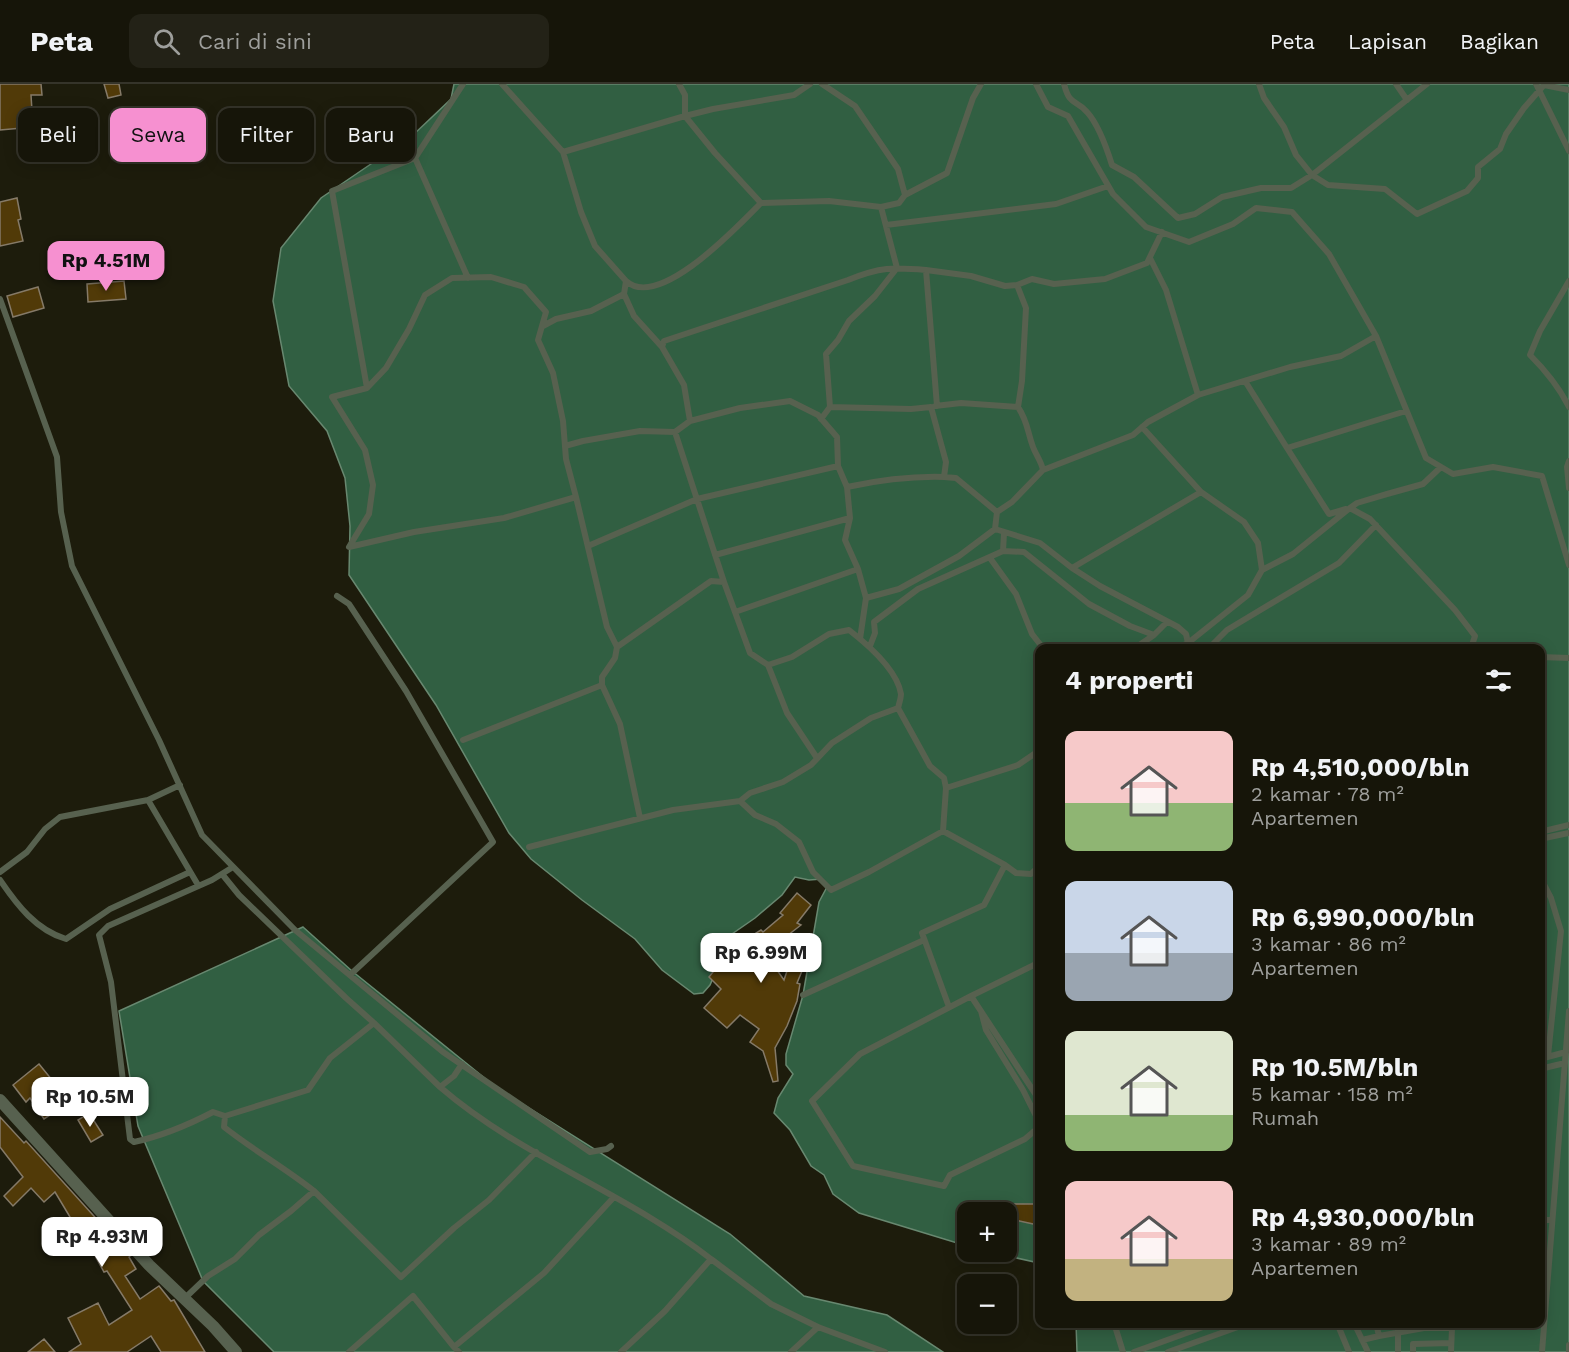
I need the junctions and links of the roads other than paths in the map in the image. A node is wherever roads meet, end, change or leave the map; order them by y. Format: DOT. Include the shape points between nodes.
graph roads {
  1 [pos="463,84"];
  2 [pos="502,84"];
  3 [pos="679,84"];
  4 [pos="810,84"];
  5 [pos="822,84"];
  6 [pos="981,84"];
  7 [pos="1036,84"];
  8 [pos="1064,84"];
  9 [pos="1259,84"];
  10 [pos="1396,84"];
  11 [pos="1427,84"];
  12 [pos="1537,88"];
  13 [pos="1569,90"];
  14 [pos="1407,100"];
  15 [pos="685,116"];
  16 [pos="1569,151"];
  17 [pos="563,152"];
  18 [pos="415,158"];
  19 [pos="405,162"];
  20 [pos="1312,175"];
  21 [pos="1108,186"];
  22 [pos="905,195"];
  23 [pos="761,204"];
  24 [pos="881,207"];
  25 [pos="886,225"];
  26 [pos="1162,232"];
  27 [pos="1150,258"];
  28 [pos="897,268"];
  29 [pos="926,270"];
  30 [pos="468,278"];
  31 [pos="626,281"];
  32 [pos="1569,281"];
  33 [pos="1017,285"];
  34 [pos="624,294"];
  35 [pos="0,299"];
  36 [pos="543,326"];
  37 [pos="1376,336"];
  38 [pos="662,347"];
  39 [pos="1245,381"];
  40 [pos="367,388"];
  41 [pos="1198,395"];
  42 [pos="934,406"];
  43 [pos="831,407"];
  44 [pos="1018,407"];
  45 [pos="1569,407"];
  46 [pos="1406,411"];
  47 [pos="821,419"];
  48 [pos="690,421"];
  49 [pos="1142,427"];
  50 [pos="675,432"];
  51 [pos="565,446"];
  52 [pos="1287,448"];
  53 [pos="1569,461"];
  54 [pos="838,466"];
  55 [pos="1442,467"];
  56 [pos="1043,470"];
  57 [pos="944,477"];
  58 [pos="847,487"];
  59 [pos="1569,488"];
  60 [pos="1201,492"];
  61 [pos="576,497"];
  62 [pos="697,499"];
  63 [pos="1350,508"];
  64 [pos="997,512"];
  65 [pos="850,518"];
  66 [pos="1376,525"];
  67 [pos="995,529"];
  68 [pos="1004,533"];
  69 [pos="588,546"];
  70 [pos="1003,551"];
  71 [pos="715,555"];
  72 [pos="990,558"];
  73 [pos="1569,565"];
  74 [pos="1072,568"];
  75 [pos="858,569"];
  76 [pos="1262,570"];
  77 [pos="724,582"];
  78 [pos="337,596"];
  79 [pos="866,598"];
  80 [pos="735,612"];
  81 [pos="1167,622"];
  82 [pos="1154,635"];
  83 [pos="860,639"];
  84 [pos="1040,644"];
  85 [pos="1141,644"];
  86 [pos="1190,644"];
  87 [pos="1191,644"];
  88 [pos="1213,644"];
  89 [pos="1472,644"];
  90 [pos="870,646"];
  91 [pos="617,647"];
  92 [pos="1545,657"];
  93 [pos="1569,658"];
  94 [pos="768,665"];
  95 [pos="602,685"];
  96 [pos="898,708"];
  97 [pos="463,741"];
  98 [pos="1035,753"];
  99 [pos="817,758"];
  100 [pos="180,785"];
  101 [pos="946,788"];
  102 [pos="148,800"];
  103 [pos="740,801"];
  104 [pos="640,818"];
  105 [pos="1569,825"];
  106 [pos="943,831"];
  107 [pos="1545,831"];
  108 [pos="1569,833"];
  109 [pos="1545,838"];
  110 [pos="529,847"];
  111 [pos="1005,865"];
  112 [pos="234,867"];
  113 [pos="1035,870"];
  114 [pos="0,872"];
  115 [pos="190,872"];
  116 [pos="222,874"];
  117 [pos="0,880"];
  118 [pos="198,885"];
  119 [pos="1545,887"];
  120 [pos="924,940"];
  121 [pos="1035,964"];
  122 [pos="350,975"];
  123 [pos="803,994"];
  124 [pos="971,996"];
  125 [pos="949,1007"];
  126 [pos="981,1011"];
  127 [pos="1569,1011"];
  128 [pos="374,1023"];
  129 [pos="1566,1052"];
  130 [pos="1548,1056"];
  131 [pos="1545,1057"];
  132 [pos="1565,1063"];
  133 [pos="462,1065"];
  134 [pos="1545,1068"];
  135 [pos="440,1087"];
  136 [pos="1035,1093"];
  137 [pos="0,1100"];
  138 [pos="1035,1114"];
  139 [pos="225,1116"];
  140 [pos="1035,1130"];
  141 [pos="611,1146"];
  142 [pos="536,1152"];
  143 [pos="314,1191"];
  144 [pos="614,1197"];
  145 [pos="1545,1220"];
  146 [pos="1552,1220"];
  147 [pos="711,1259"];
  148 [pos="184,1298"];
  149 [pos="1545,1312"];
  150 [pos="818,1327"];
  151 [pos="1116,1328"];
  152 [pos="1200,1328"];
  153 [pos="1235,1328"];
  154 [pos="1340,1328"];
  155 [pos="1356,1328"];
  156 [pos="1377,1328"];
  157 [pos="1397,1328"];
  158 [pos="1412,1328"];
  159 [pos="1452,1328"];
  160 [pos="1544,1328"];
  161 [pos="1397,1332"];
  162 [pos="1379,1336"];
  163 [pos="1362,1340"];
  164 [pos="1451,1343"];
  165 [pos="1569,1345"];
  166 [pos="456,1350"];
  167 [pos="236,1352"];
  168 [pos="349,1352"];
  169 [pos="621,1352"];
  170 [pos="791,1352"];
  171 [pos="885,1352"];
  172 [pos="1123,1352"];
  173 [pos="1134,1352"];
  174 [pos="1168,1352"];
  175 [pos="1349,1352"];
  176 [pos="1368,1352"];
  177 [pos="1398,1352"];
  178 [pos="1413,1352"];
  179 [pos="1451,1352"];
  180 [pos="1542,1352"];
  181 [pos="1569,1352"];
  1 -- 18 [label="lane"];
  2 -- 17 [label="lane"];
  3 -- 15 [label="lane" via="685,95"];
  4 -- 15 [label="lane" via="794,95"];
  5 -- 22 [label="lane" via="855,106 898,169"];
  6 -- 22 [label="lane" via="948,173"];
  7 -- 21 [label="lane" via="1048,107 1068,116"];
  8 -- 20 [label="lane" via="1069,100 1087,112 1106,145 1112,165 1134,177 1178,218 1195,214 1222,197 1261,188 1291,188"];
  9 -- 20 [label="lane" via="1296,155"];
  10 -- 14 [label="lane"];
  11 -- 14 [label="lane"];
  12 -- 13 [label="lane" via="1544,85"];
  12 -- 16 [label="lane"];
  12 -- 20 [label="lane" via="1500,149 1478,167 1478,178 1467,191 1417,214 1384,189 1328,185"];
  14 -- 20 [label="lane"];
  15 -- 17 [label="lane"];
  15 -- 23 [label="lane"];
  17 -- 31 [label="lane" via="595,246"];
  18 -- 30 [label="lane"];
  19 -- 40 [label="lane" via="332,191"];
  21 -- 25 [label="lane" via="1056,204"];
  21 -- 26 [label="lane" via="1146,227"];
  22 -- 24 [label="lane" via="899,202"];
  23 -- 24 [label="lane" via="829,201"];
  23 -- 31 [label="lane" via="716,246 672,279 652,287 632,286"];
  24 -- 25 [label="lane"];
  25 -- 28 [label="lane"];
  26 -- 27 [label="lane"];
  26 -- 37 [label="lane" via="1189,242 1233,224 1256,208 1292,212 1329,254"];
  27 -- 33 [label="lane" via="1147,263 1105,279 1054,284 1032,279"];
  27 -- 41 [label="lane" via="1166,290"];
  28 -- 29 [label="lane"];
  28 -- 38 [label="lane" via="873,270 664,341"];
  28 -- 43 [label="lane" via="849,321 826,354"];
  29 -- 33 [label="lane"];
  29 -- 42 [label="lane"];
  30 -- 36 [label="lane" via="492,277 524,288 546,312"];
  30 -- 40 [label="lane" via="452,278 425,295 386,368"];
  31 -- 34 [label="lane"];
  32 -- 45 [label="lane" via="1530,355"];
  33 -- 44 [label="lane" via="1026,308"];
  34 -- 36 [label="lane" via="591,311"];
  34 -- 38 [label="lane" via="634,316"];
  35 -- 100 [label="lane" via="57,457 61,512 72,566"];
  36 -- 51 [label="lane" via="538,340 553,373"];
  37 -- 39 [label="lane" via="1341,356"];
  37 -- 46 [label="lane"];
  38 -- 48 [label="lane" via="684,386"];
  39 -- 41 [label="lane"];
  39 -- 52 [label="lane"];
  40 -- 61 [label="lane" via="332,397 365,450 373,485 369,514 349,547 504,518"];
  41 -- 49 [label="lane"];
  42 -- 43 [label="lane" via="911,410"];
  42 -- 44 [label="lane" via="961,403"];
  42 -- 57 [label="lane" via="946,462"];
  43 -- 47 [label="lane"];
  44 -- 56 [label="lane" via="1026,419"];
  46 -- 52 [label="lane"];
  46 -- 55 [label="lane" via="1425,458"];
  47 -- 48 [label="lane" via="790,401"];
  47 -- 54 [label="lane" via="837,436"];
  48 -- 50 [label="lane"];
  49 -- 56 [label="lane" via="1133,435"];
  49 -- 60 [label="lane"];
  50 -- 51 [label="lane" via="640,431"];
  50 -- 62 [label="lane"];
  51 -- 61 [label="lane"];
  52 -- 63 [label="lane" via="1329,514"];
  53 -- 59 [label="lane"];
  54 -- 58 [label="lane"];
  54 -- 62 [label="lane"];
  55 -- 63 [label="lane" via="1423,484"];
  55 -- 73 [label="lane" via="1454,474 1493,467 1542,476"];
  56 -- 64 [label="lane"];
  57 -- 58 [label="lane" via="919,476"];
  57 -- 64 [label="lane" via="957,478"];
  58 -- 65 [label="lane"];
  60 -- 74 [label="lane"];
  60 -- 76 [label="lane" via="1244,522 1258,543"];
  61 -- 69 [label="lane"];
  62 -- 69 [label="lane"];
  62 -- 71 [label="lane"];
  63 -- 66 [label="lane"];
  63 -- 76 [label="lane" via="1293,554"];
  64 -- 67 [label="lane"];
  65 -- 71 [label="lane"];
  65 -- 75 [label="lane" via="845,540"];
  66 -- 88 [label="lane" via="1339,563 1227,630"];
  66 -- 89 [label="lane" via="1455,610 1475,636"];
  67 -- 68 [label="lane"];
  67 -- 79 [label="lane" via="959,556 899,589"];
  68 -- 70 [label="lane"];
  68 -- 74 [label="lane" via="1040,543"];
  69 -- 91 [label="lane" via="607,627"];
  70 -- 72 [label="lane"];
  70 -- 82 [label="lane" via="1024,552 1089,604"];
  71 -- 77 [label="lane"];
  72 -- 84 [label="lane" via="1016,594"];
  72 -- 90 [label="lane" via="918,589 874,622"];
  74 -- 81 [label="lane"];
  75 -- 79 [label="lane"];
  75 -- 80 [label="lane"];
  76 -- 87 [label="lane" via="1248,595"];
  77 -- 80 [label="lane"];
  77 -- 91 [label="lane" via="711,581"];
  78 -- 122 [label="lane" via="349,604 406,691 493,842"];
  79 -- 83 [label="lane"];
  80 -- 94 [label="lane" via="750,653"];
  81 -- 82 [label="lane"];
  81 -- 86 [label="lane" via="1185,634"];
  82 -- 85 [label="lane"];
  83 -- 90 [label="lane"];
  83 -- 94 [label="lane" via="849,630 829,634 792,657"];
  90 -- 96 [label="lane" via="890,670 901,694"];
  91 -- 95 [label="lane"];
  92 -- 93 [label="lane"];
  94 -- 99 [label="lane" via="787,713"];
  95 -- 97 [label="lane"];
  95 -- 104 [label="lane" via="620,724"];
  96 -- 99 [label="lane" via="871,718 832,743"];
  96 -- 101 [label="lane" via="930,766 944,778"];
  98 -- 101 [label="lane" via="1018,765"];
  99 -- 103 [label="lane" via="783,782 750,793"];
  100 -- 102 [label="lane"];
  100 -- 112 [label="lane" via="202,835"];
  101 -- 106 [label="lane"];
  102 -- 114 [label="lane" via="60,817 27,852"];
  102 -- 115 [label="lane"];
  103 -- 104 [label="lane"];
  103 -- 106 [label="lane" via="754,815 776,824 799,842 813,872 831,890"];
  104 -- 110 [label="lane"];
  105 -- 107 [label="lane"];
  106 -- 111 [label="lane"];
  108 -- 109 [label="lane"];
  111 -- 113 [label="lane" via="1016,873 1031,874"];
  111 -- 120 [label="lane" via="984,905 922,933"];
  112 -- 116 [label="lane"];
  112 -- 122 [label="lane" via="295,930"];
  115 -- 117 [label="lane" via="110,909 66,939 53,935 20,909"];
  115 -- 118 [label="lane"];
  116 -- 118 [label="lane"];
  116 -- 128 [label="lane" via="239,895"];
  118 -- 139 [label="lane" via="108,926 99,935 111,982 130,1139 144,1140 213,1112"];
  119 -- 130 [label="lane" via="1561,931"];
  120 -- 123 [label="lane"];
  120 -- 125 [label="lane"];
  121 -- 124 [label="lane"];
  122 -- 133 [label="lane"];
  124 -- 125 [label="lane"];
  124 -- 126 [label="lane"];
  125 -- 140 [label="lane" via="860,1054 812,1101 853,1166 944,1186 950,1175"];
  126 -- 136 [label="lane"];
  126 -- 138 [label="lane" via="986,1030"];
  127 -- 129 [label="lane"];
  128 -- 135 [label="lane"];
  128 -- 139 [label="lane" via="330,1058 308,1090"];
  129 -- 130 [label="lane"];
  129 -- 132 [label="lane"];
  130 -- 131 [label="lane"];
  132 -- 134 [label="lane"];
  132 -- 146 [label="lane"];
  133 -- 135 [label="lane"];
  133 -- 141 [label="lane" via="590,1152"];
  135 -- 142 [label="lane" via="487,1123"];
  137 -- 148 [label="street" via="149,1265"];
  139 -- 143 [label="lane" via="224,1127"];
  142 -- 143 [label="lane" via="489,1200 401,1277"];
  142 -- 144 [label="lane"];
  143 -- 148 [label="lane"];
  144 -- 147 [label="lane"];
  144 -- 166 [label="lane" via="544,1273"];
  145 -- 146 [label="lane"];
  146 -- 149 [label="lane"];
  147 -- 150 [label="lane" via="771,1304"];
  147 -- 169 [label="lane" via="665,1311"];
  148 -- 167 [label="street"];
  150 -- 170 [label="lane"];
  150 -- 171 [label="lane"];
  151 -- 172 [label="lane"];
  152 -- 173 [label="lane"];
  153 -- 174 [label="lane"];
  154 -- 175 [label="lane"];
  155 -- 163 [label="lane"];
  156 -- 162 [label="lane"];
  157 -- 161 [label="lane"];
  158 -- 161 [label="lane"];
  159 -- 164 [label="lane"];
  160 -- 180 [label="lane"];
  161 -- 162 [label="lane"];
  161 -- 177 [label="lane"];
  162 -- 163 [label="lane"];
  163 -- 176 [label="lane"];
  164 -- 178 [label="lane" via="1413,1344"];
  164 -- 179 [label="lane"];
  165 -- 181 [label="lane"];
  166 -- 168 [label="lane" via="413,1296"];
}
